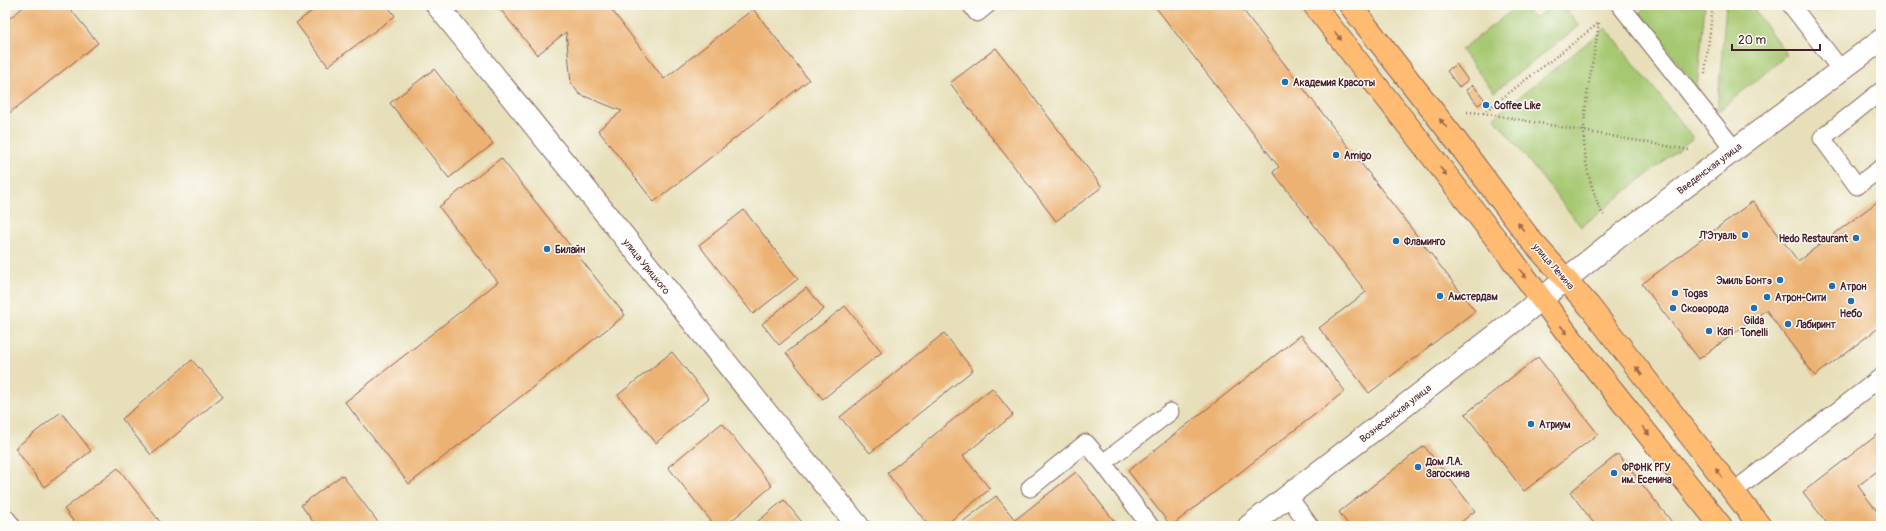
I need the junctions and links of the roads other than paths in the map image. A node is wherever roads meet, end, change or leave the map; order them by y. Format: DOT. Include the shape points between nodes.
graph roads {
  1 [pos="437,5"];
  2 [pos="971,5"];
  3 [pos="987,5"];
  4 [pos="1314,5"];
  5 [pos="1350,5"];
  6 [pos="1791,5"];
  7 [pos="1623,6"];
  8 [pos="1881,40"];
  9 [pos="1841,70"];
  10 [pos="1881,91"];
  11 [pos="1730,153"];
  12 [pos="1881,168"];
  13 [pos="1566,280"];
  14 [pos="1540,299"];
  15 [pos="1881,377"];
  16 [pos="1170,412"];
  17 [pos="1103,464"];
  18 [pos="1030,488"];
  19 [pos="1733,492"];
  20 [pos="1288,496"];
  21 [pos="5,521"];
  22 [pos="9,526"];
  23 [pos="858,526"];
  24 [pos="1150,526"];
  25 [pos="1249,526"];
  26 [pos="1310,526"];
  27 [pos="1720,526"];
  28 [pos="1760,526"];
  1 -- 23 [label="street, улица Урицкого"];
  2 -- 3 [label="lane" via="977,13"];
  4 -- 14 [label="main road, one-way"];
  13 -- 5 [label="main road, улица Ленина, one-way" via="1530,239"];
  6 -- 9 [label="lane"];
  7 -- 11 [label="lane" via="1701,108"];
  8 -- 9 [label="street, Введенская улица"];
  9 -- 11 [label="street, Введенская улица"];
  10 -- 12 [label="lane" via="1822,138 1857,186"];
  11 -- 13 [label="street, Введенская улица"];
  13 -- 14 [label="street, Введенская улица"];
  19 -- 13 [label="main road, улица Ленина, one-way" via="1590,307"];
  14 -- 20 [label="street, Вознесенская улица"];
  14 -- 27 [label="main road, one-way"];
  15 -- 19 [label="lane"];
  16 -- 17 [label="lane"];
  17 -- 18 [label="lane" via="1086,443"];
  17 -- 24 [label="lane"];
  19 -- 28 [label="main road, улица Ленина"];
  20 -- 25 [label="street, Вознесенская улица"];
  20 -- 26 [label="lane"];
  21 -- 22 [label="street"];
}
